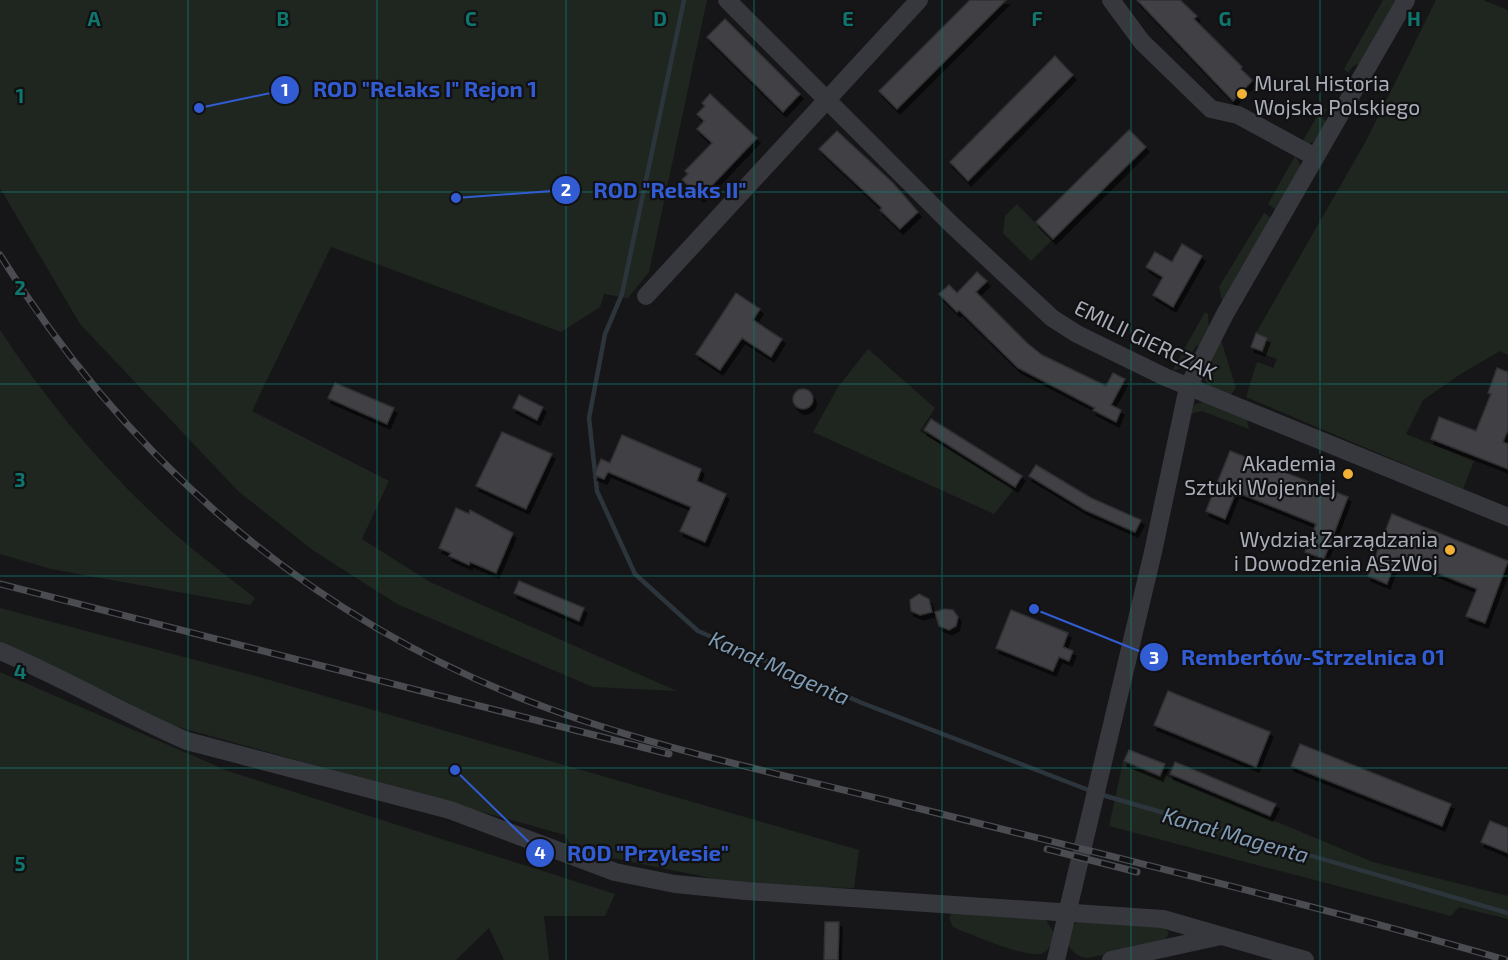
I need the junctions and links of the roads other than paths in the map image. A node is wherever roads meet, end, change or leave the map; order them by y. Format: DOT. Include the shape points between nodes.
graph roads {
  1 [pos="727,0"];
  2 [pos="919,0"];
  3 [pos="1111,0"];
  4 [pos="1406,0"];
  5 [pos="827,101"];
  6 [pos="1315,157"];
  7 [pos="645,296"];
  8 [pos="1188,387"];
  9 [pos="1508,517"];
  10 [pos="0,651"];
  11 [pos="1065,913"];
  12 [pos="1224,936"];
  13 [pos="1056,960"];
  14 [pos="1111,960"];
  15 [pos="1305,960"];
  1 -- 5 [label="street, EMILII GIERCZAK"];
  2 -- 5 [label="street"];
  3 -- 6 [label="street" via="1142,42 1211,109 1238,115"];
  4 -- 6 [label="street"];
  5 -- 7 [label="street"];
  5 -- 8 [label="street, EMILII GIERCZAK" via="1052,318"];
  6 -- 8 [label="street"];
  8 -- 9 [label="street, EMILII GIERCZAK"];
  8 -- 11 [label="street" via="1153,552"];
  10 -- 11 [label="street" via="59,676 187,741 450,810 615,872 675,884 746,891"];
  11 -- 12 [label="street" via="1163,919"];
  11 -- 13 [label="street"];
  12 -- 14 [label="street"];
  12 -- 15 [label="street"];
}
